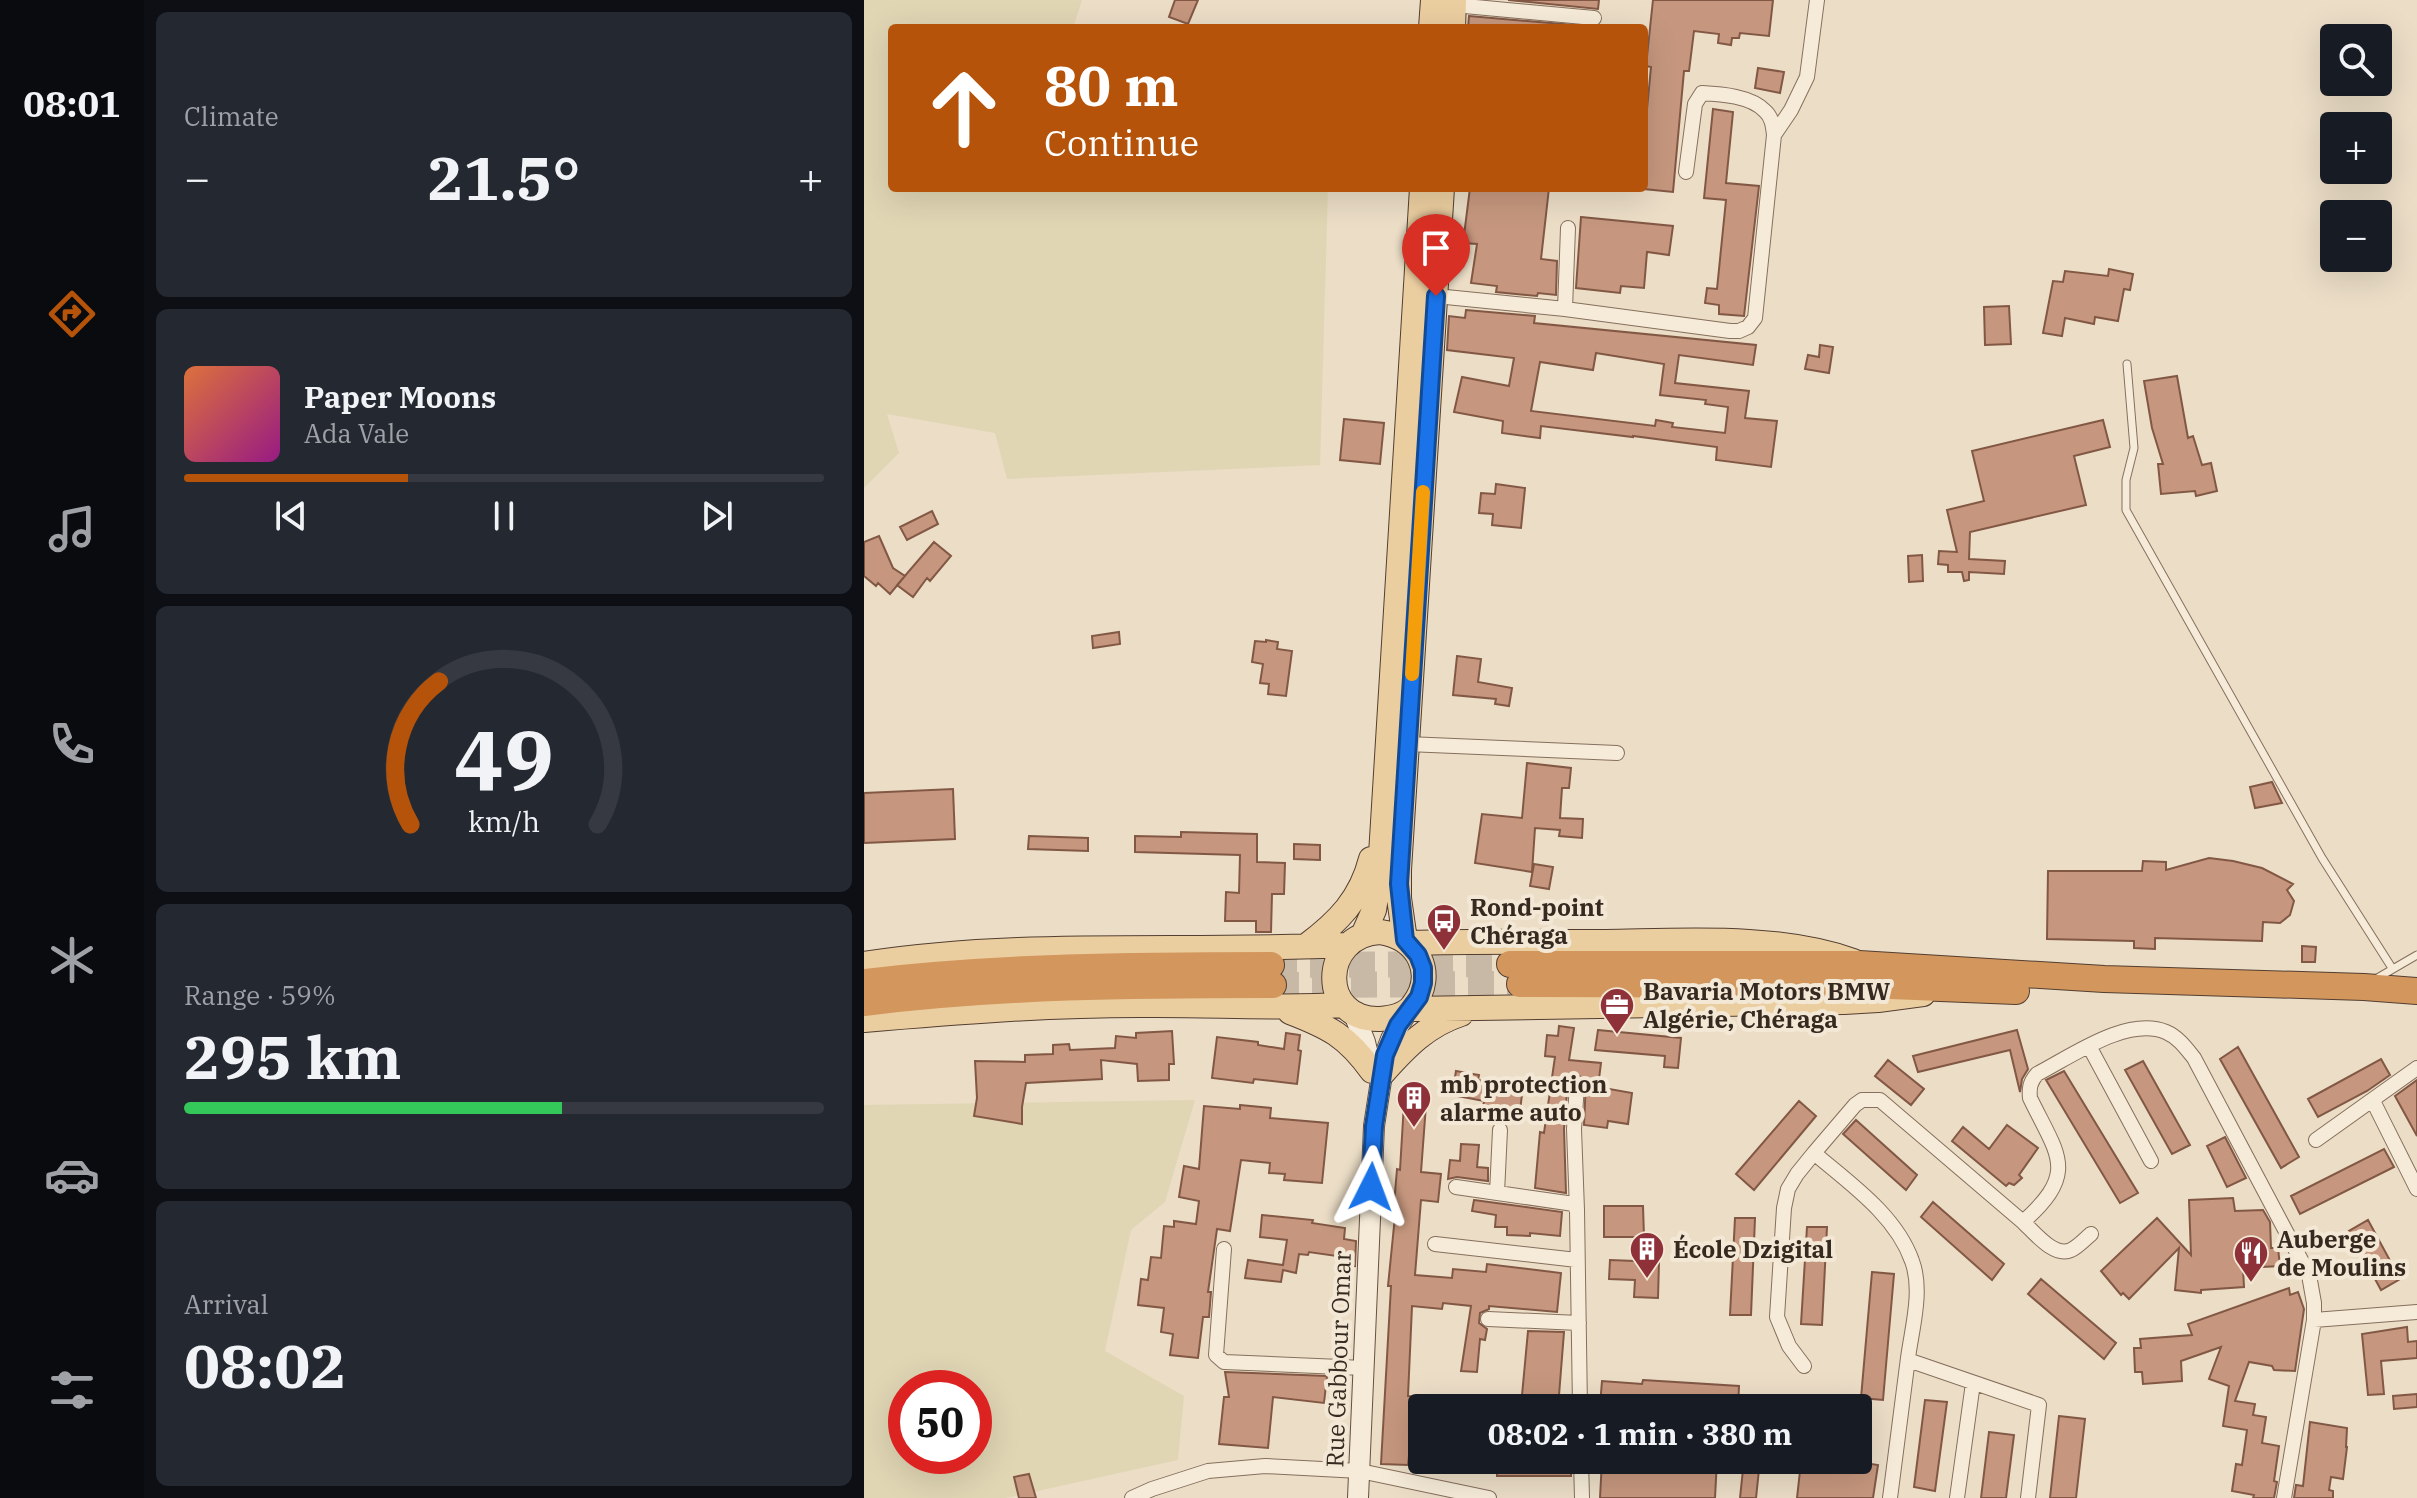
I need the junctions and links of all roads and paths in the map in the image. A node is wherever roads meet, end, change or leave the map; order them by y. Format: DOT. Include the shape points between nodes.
graph roads {
  1 [pos="1817,0"];
  2 [pos="1448,8"];
  3 [pos="1594,18"];
  4 [pos="1434,24"];
  5 [pos="1774,135"];
  6 [pos="1686,172"];
  7 [pos="1422,192"];
  8 [pos="1442,192"];
  9 [pos="1568,228"];
  10 [pos="1436,296"];
  11 [pos="1565,309"];
  12 [pos="2127,364"];
  13 [pos="1407,744"];
  14 [pos="1617,753"];
  15 [pos="1384,810"];
  16 [pos="1355,940"];
  17 [pos="1407,942"];
  18 [pos="1306,946"];
  19 [pos="2417,955"];
  20 [pos="864,964"];
  21 [pos="1859,964"];
  22 [pos="2392,968"];
  23 [pos="864,982"];
  24 [pos="1273,985"];
  25 [pos="2364,987"];
  26 [pos="1954,988"];
  27 [pos="2417,991"];
  28 [pos="864,1003"];
  29 [pos="2417,1007"];
  30 [pos="1480,1008"];
  31 [pos="1348,1010"];
  32 [pos="1409,1010"];
  33 [pos="864,1020"];
  34 [pos="2089,1046"];
  35 [pos="2417,1068"];
  36 [pos="1377,1073"];
  37 [pos="1577,1085"];
  38 [pos="2373,1101"];
  39 [pos="1500,1130"];
  40 [pos="2316,1140"];
  41 [pos="1814,1153"];
  42 [pos="2151,1161"];
  43 [pos="1456,1187"];
  44 [pos="2417,1189"];
  45 [pos="1497,1193"];
  46 [pos="1577,1210"];
  47 [pos="2023,1222"];
  48 [pos="2091,1234"];
  49 [pos="1435,1244"];
  50 [pos="1224,1249"];
  51 [pos="1577,1260"];
  52 [pos="2417,1312"];
  53 [pos="1488,1319"];
  54 [pos="2314,1320"];
  55 [pos="1579,1323"];
  56 [pos="1908,1360"];
  57 [pos="1804,1366"];
  58 [pos="1364,1368"];
  59 [pos="1973,1383"];
  60 [pos="1580,1394"];
  61 [pos="1360,1471"];
  62 [pos="1581,1474"];
  63 [pos="1132,1498"];
  64 [pos="1358,1498"];
  65 [pos="1489,1498"];
  66 [pos="1582,1498"];
  67 [pos="1890,1498"];
  68 [pos="1957,1498"];
  69 [pos="2028,1498"];
  70 [pos="2284,1498"];
  1 -- 5 [label="street" via="1807,77"];
  2 -- 3 [label="street"];
  2 -- 4 [label="main road"];
  5 -- 6 [label="street" via="1768,114 1755,104 1702,93 1695,104"];
  5 -- 11 [label="street" via="1755,318 1748,327 1717,330"];
  7 -- 15 [label="main road"];
  8 -- 10 [label="main road"];
  9 -- 11 [label="street"];
  10 -- 11 [label="street"];
  10 -- 13 [label="main road"];
  12 -- 22 [label="lane" via="2134,448 2126,510 2322,858"];
  13 -- 14 [label="street"];
  13 -- 17 [label="main road" via="1399,884"];
  15 -- 16 [label="main road" via="1379,884 1370,921"];
  15 -- 18 [label="main road" via="1359,893 1338,921"];
  16 -- 17 [label="main road" via="1380,932"];
  16 -- 18 [label="main road"];
  16 -- 31 [label="main road" via="1335,968 1337,994"];
  17 -- 21 [label="main road" via="1762,944 1818,950"];
  17 -- 32 [label="main road" via="1423,968 1419,997"];
  18 -- 20 [label="main road" via="1036,948"];
  19 -- 22 [label="lane"];
  21 -- 25 [label="highway"];
  21 -- 26 [label="highway" via="1515,974"];
  22 -- 25 [label="lane"];
  23 -- 24 [label="highway" via="1134,965"];
  24 -- 28 [label="highway" via="1044,988"];
  24 -- 31 [label="main road"];
  24 -- 33 [label="main road" via="1080,1006"];
  24 -- 36 [label="main road" via="1335,1031"];
  25 -- 27 [label="highway"];
  26 -- 29 [label="highway"];
  26 -- 30 [label="main road" via="1866,1001"];
  30 -- 32 [label="main road"];
  30 -- 36 [label="main road" via="1422,1033"];
  31 -- 32 [label="main road" via="1375,1019"];
  31 -- 36 [label="main road, Rue Gabbour Omar"];
  32 -- 36 [label="main road, Rue Gabbour Omar"];
  34 -- 42 [label="street"];
  34 -- 47 [label="street" via="2031,1081 2030,1098 2059,1159 2059,1171 2045,1203"];
  34 -- 54 [label="street" via="2128,1029 2148,1027 2181,1042 2309,1275"];
  35 -- 38 [label="street"];
  36 -- 58 [label="main road, Rue Gabbour Omar"];
  37 -- 46 [label="street"];
  38 -- 40 [label="street"];
  38 -- 44 [label="street"];
  39 -- 45 [label="street"];
  41 -- 47 [label="street" via="1855,1105 1880,1100"];
  41 -- 56 [label="street" via="1874,1205 1912,1260 1916,1275"];
  41 -- 57 [label="street" via="1788,1189 1777,1317"];
  43 -- 45 [label="street"];
  45 -- 46 [label="street" via="1574,1204"];
  46 -- 51 [label="street"];
  47 -- 48 [label="street" via="2062,1252"];
  49 -- 51 [label="street"];
  50 -- 58 [label="street" via="1216,1355 1224,1362"];
  51 -- 55 [label="street"];
  52 -- 54 [label="street"];
  53 -- 55 [label="street"];
  54 -- 70 [label="street"];
  55 -- 60 [label="street"];
  56 -- 59 [label="street"];
  56 -- 67 [label="street"];
  58 -- 61 [label="main road, Rue Gabbour Omar"];
  59 -- 68 [label="street"];
  59 -- 69 [label="street" via="2039,1405"];
  61 -- 63 [label="street" via="1265,1466 1208,1471"];
  61 -- 64 [label="main road, Rue Gabbour Omar"];
  61 -- 65 [label="street"];
  62 -- 66 [label="street"];
}
